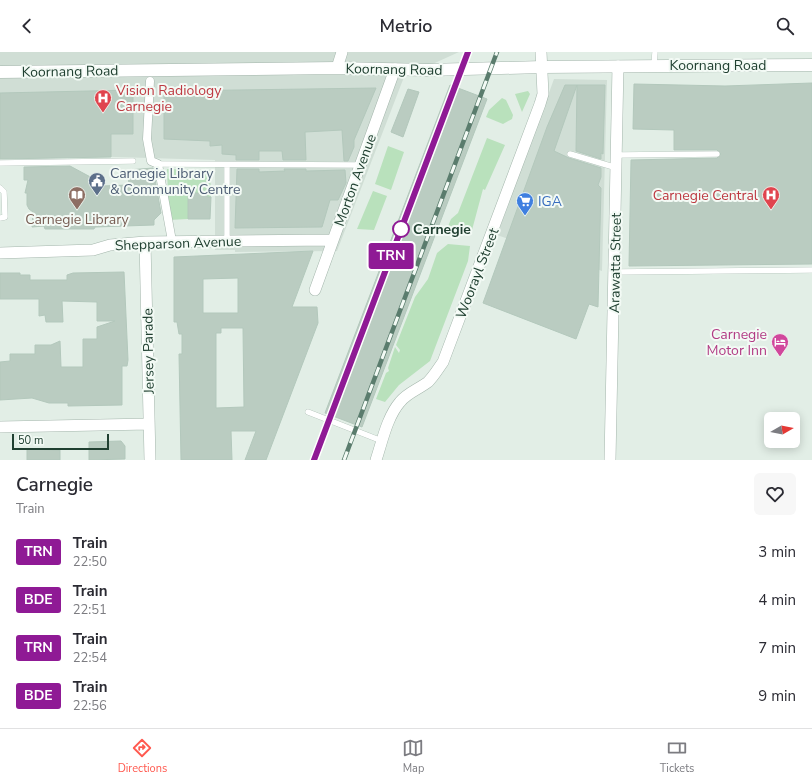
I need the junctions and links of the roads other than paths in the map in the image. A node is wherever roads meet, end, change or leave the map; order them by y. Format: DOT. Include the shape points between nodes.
graph roads {
  1 [pos="342,52"];
  2 [pos="541,52"];
  3 [pos="655,52"];
  4 [pos="812,64"];
  5 [pos="618,66"];
  6 [pos="654,66"];
  7 [pos="542,67"];
  8 [pos="336,68"];
  9 [pos="395,70"];
  10 [pos="0,72"];
  11 [pos="150,82"];
  12 [pos="570,154"];
  13 [pos="717,154"];
  14 [pos="617,155"];
  15 [pos="133,161"];
  16 [pos="0,163"];
  17 [pos="158,164"];
  18 [pos="227,165"];
  19 [pos="360,165"];
  20 [pos="617,168"];
  21 [pos="0,188"];
  22 [pos="0,218"];
  23 [pos="333,240"];
  24 [pos="172,241"];
  25 [pos="227,241"];
  26 [pos="145,242"];
  27 [pos="0,253"];
  28 [pos="812,270"];
  29 [pos="615,272"];
  30 [pos="315,290"];
  31 [pos="308,412"];
  32 [pos="149,424"];
  33 [pos="0,427"];
  34 [pos="382,441"];
  35 [pos="150,460"];
  36 [pos="376,460"];
  37 [pos="610,460"];
  1 -- 8 [label="street"];
  2 -- 7 [label="street, Woorayl Street"];
  3 -- 6 [label="lane"];
  4 -- 6 [label="street, Koornang Road"];
  5 -- 6 [label="street, Koornang Road"];
  5 -- 7 [label="street, Koornang Road"];
  5 -- 14 [label="street, Arawatta Street"];
  7 -- 9 [label="street, Koornang Road"];
  7 -- 34 [label="street, Woorayl Street" via="543,94 540,104 443,362 427,382 399,402"];
  8 -- 9 [label="street, Koornang Road"];
  8 -- 10 [label="street, Koornang Road"];
  9 -- 19 [label="street, Morton Avenue"];
  11 -- 17 [label="street" via="147,139 151,161"];
  12 -- 20 [label="lane"];
  13 -- 14 [label="lane"];
  14 -- 20 [label="street, Arawatta Street"];
  15 -- 16 [label="lane"];
  17 -- 18 [label="lane"];
  17 -- 24 [label="street"];
  18 -- 19 [label="lane"];
  18 -- 25 [label="lane"];
  19 -- 23 [label="street, Morton Avenue"];
  20 -- 29 [label="street, Arawatta Street"];
  21 -- 22 [label="lane" via="4,192 4,217"];
  23 -- 25 [label="street, Shepparson Avenue"];
  23 -- 30 [label="street, Morton Avenue"];
  24 -- 25 [label="street, Shepparson Avenue"];
  24 -- 26 [label="street, Shepparson Avenue"];
  26 -- 27 [label="street, Shepparson Avenue" via="110,245 93,250"];
  26 -- 32 [label="street, Jersey Parade"];
  28 -- 29 [label="lane"];
  29 -- 37 [label="street, Arawatta Street"];
  31 -- 34 [label="lane"];
  32 -- 33 [label="street"];
  32 -- 35 [label="street, Jersey Parade"];
  34 -- 36 [label="street, Woorayl Street"];
}
